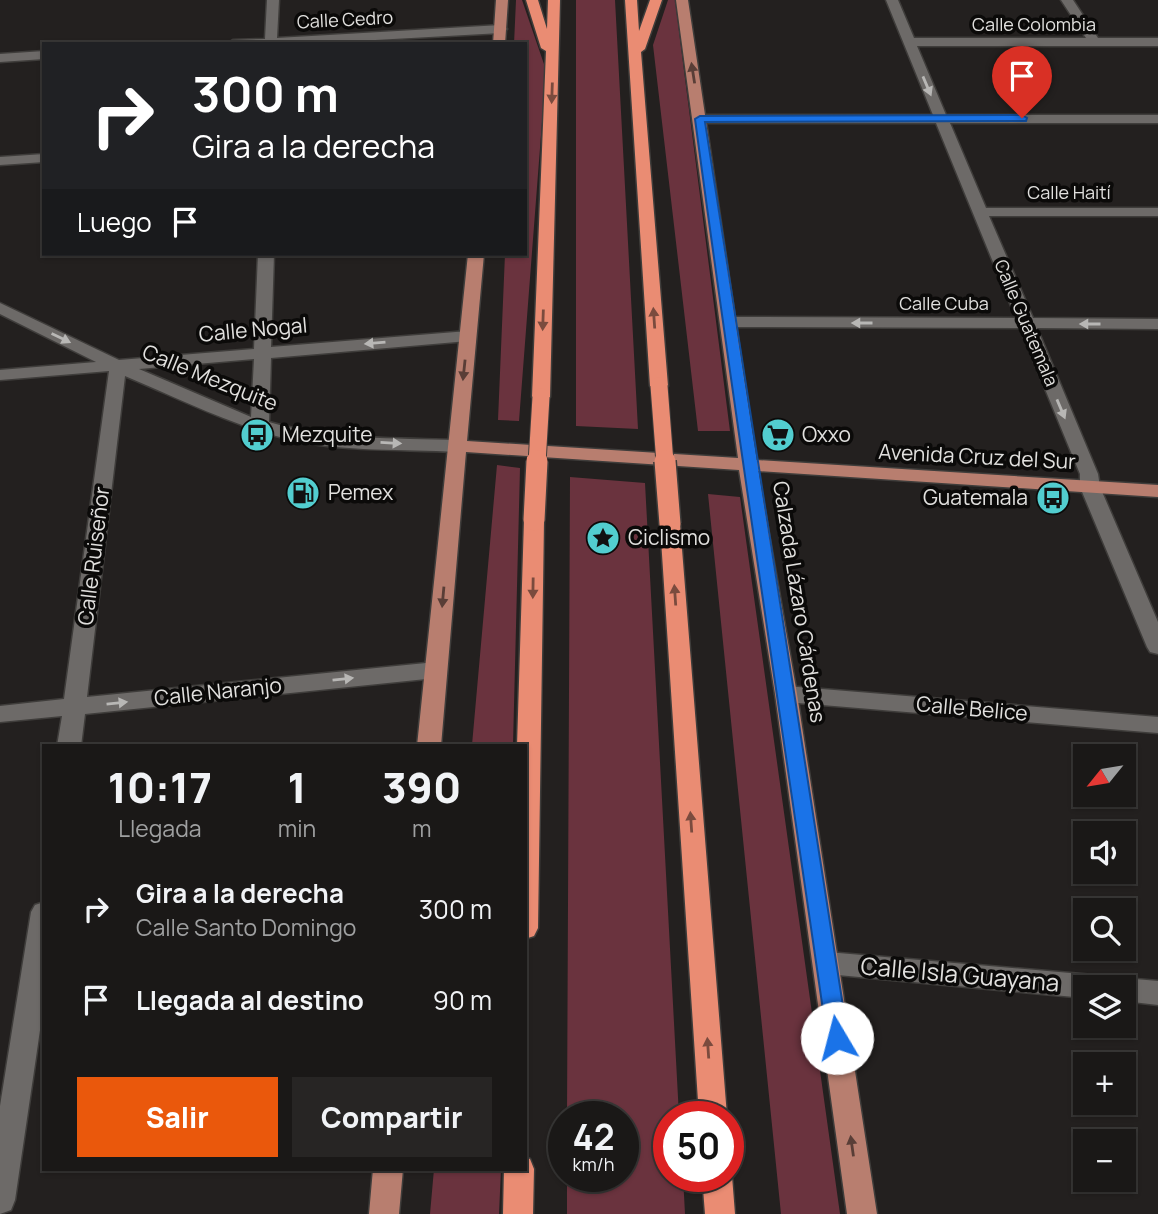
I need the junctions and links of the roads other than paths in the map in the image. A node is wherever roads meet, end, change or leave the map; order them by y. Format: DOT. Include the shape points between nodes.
graph roads {
  1 [pos="273,0"];
  2 [pos="502,0"];
  3 [pos="532,0"];
  4 [pos="554,0"];
  5 [pos="631,0"];
  6 [pos="656,0"];
  7 [pos="682,0"];
  8 [pos="892,0"];
  9 [pos="1067,0"];
  10 [pos="501,29"];
  11 [pos="271,42"];
  12 [pos="287,42"];
  13 [pos="499,42"];
  14 [pos="1094,42"];
  15 [pos="1158,42"];
  16 [pos="909,43"];
  17 [pos="42,55"];
  18 [pos="635,57"];
  19 [pos="0,58"];
  20 [pos="553,67"];
  21 [pos="940,118"];
  22 [pos="700,119"];
  23 [pos="1158,119"];
  24 [pos="42,158"];
  25 [pos="0,161"];
  26 [pos="979,212"];
  27 [pos="1158,212"];
  28 [pos="266,256"];
  29 [pos="475,256"];
  30 [pos="0,308"];
  31 [pos="730,322"];
  32 [pos="1026,323"];
  33 [pos="1158,324"];
  34 [pos="468,336"];
  35 [pos="260,352"];
  36 [pos="118,366"];
  37 [pos="0,375"];
  38 [pos="260,425"];
  39 [pos="457,446"];
  40 [pos="748,466"];
  41 [pos="1090,487"];
  42 [pos="1158,491"];
  43 [pos="1158,647"];
  44 [pos="436,670"];
  45 [pos="786,694"];
  46 [pos="75,707"];
  47 [pos="0,714"];
  48 [pos="1158,725"];
  49 [pos="69,744"];
  50 [pos="429,744"];
  51 [pos="527,837"];
  52 [pos="42,925"];
  53 [pos="827,963"];
  54 [pos="1073,985"];
  55 [pos="1136,991"];
  56 [pos="1158,993"];
  57 [pos="712,1101"];
  58 [pos="388,1171"];
  59 [pos="520,1171"];
  60 [pos="718,1192"];
  61 [pos="0,1200"];
  62 [pos="384,1214"];
  63 [pos="519,1214"];
  64 [pos="720,1214"];
  65 [pos="862,1214"];
  1 -- 11 [label="street"];
  2 -- 10 [label="main road"];
  3 -- 20 [label="highway"];
  4 -- 20 [label="highway"];
  5 -- 18 [label="highway"];
  6 -- 18 [label="highway"];
  22 -- 7 [label="main road, Calzada Lázaro Cárdenas, one-way"];
  8 -- 16 [label="street, Calle Guatemala"];
  9 -- 14 [label="street"];
  10 -- 12 [label="street, Calle Cedro"];
  10 -- 13 [label="main road"];
  14 -- 15 [label="street, Calle Colombia"];
  14 -- 16 [label="street, Calle Colombia"];
  16 -- 21 [label="street, Calle Guatemala, one-way"];
  17 -- 19 [label="street"];
  57 -- 18 [label="highway, one-way, bridge"];
  20 -- 51 [label="highway, one-way, bridge" via="534,520"];
  21 -- 22 [label="street"];
  21 -- 23 [label="street"];
  21 -- 26 [label="street, Calle Guatemala"];
  22 -- 31 [label="main road, Calzada Lázaro Cárdenas"];
  24 -- 25 [label="street"];
  26 -- 27 [label="street, Calle Haití"];
  26 -- 32 [label="street, Calle Guatemala"];
  28 -- 35 [label="street"];
  29 -- 34 [label="main road"];
  30 -- 36 [label="street, Calle Mezquite, one-way"];
  32 -- 31 [label="street, Calle Cuba, one-way"];
  31 -- 40 [label="main road, Calzada Lázaro Cárdenas"];
  33 -- 32 [label="street, Calle Cuba, one-way"];
  32 -- 41 [label="street, Calle Guatemala, one-way"];
  34 -- 35 [label="street, Calle Nogal, one-way"];
  34 -- 39 [label="main road, one-way"];
  35 -- 36 [label="street, Calle Nogal"];
  35 -- 38 [label="street"];
  36 -- 37 [label="street, Calle Nogal"];
  36 -- 38 [label="street, Calle Mezquite"];
  36 -- 46 [label="street, Calle Ruiseñor"];
  38 -- 39 [label="street, Calle Mezquite, one-way" via="344,441"];
  39 -- 40 [label="main road, Avenida Cruz del Sur"];
  39 -- 44 [label="main road, one-way"];
  40 -- 41 [label="main road, Avenida Cruz del Sur"];
  40 -- 45 [label="main road, Calzada Lázaro Cárdenas"];
  41 -- 42 [label="main road, Avenida Cruz del Sur"];
  41 -- 43 [label="street, Calle Guatemala"];
  46 -- 44 [label="street, Calle Naranjo, one-way"];
  44 -- 50 [label="main road"];
  45 -- 48 [label="street, Calle Belice"];
  45 -- 53 [label="main road, Calzada Lázaro Cárdenas"];
  46 -- 47 [label="street, Calle Naranjo"];
  46 -- 49 [label="street, Calle Ruiseñor"];
  52 -- 61 [label="street"];
  53 -- 54 [label="street, Calle Isla Guayana"];
  65 -- 53 [label="main road, Calzada Lázaro Cárdenas, one-way"];
  55 -- 56 [label="street"];
  58 -- 62 [label="main road"];
  59 -- 63 [label="highway"];
  60 -- 64 [label="highway"];
}
